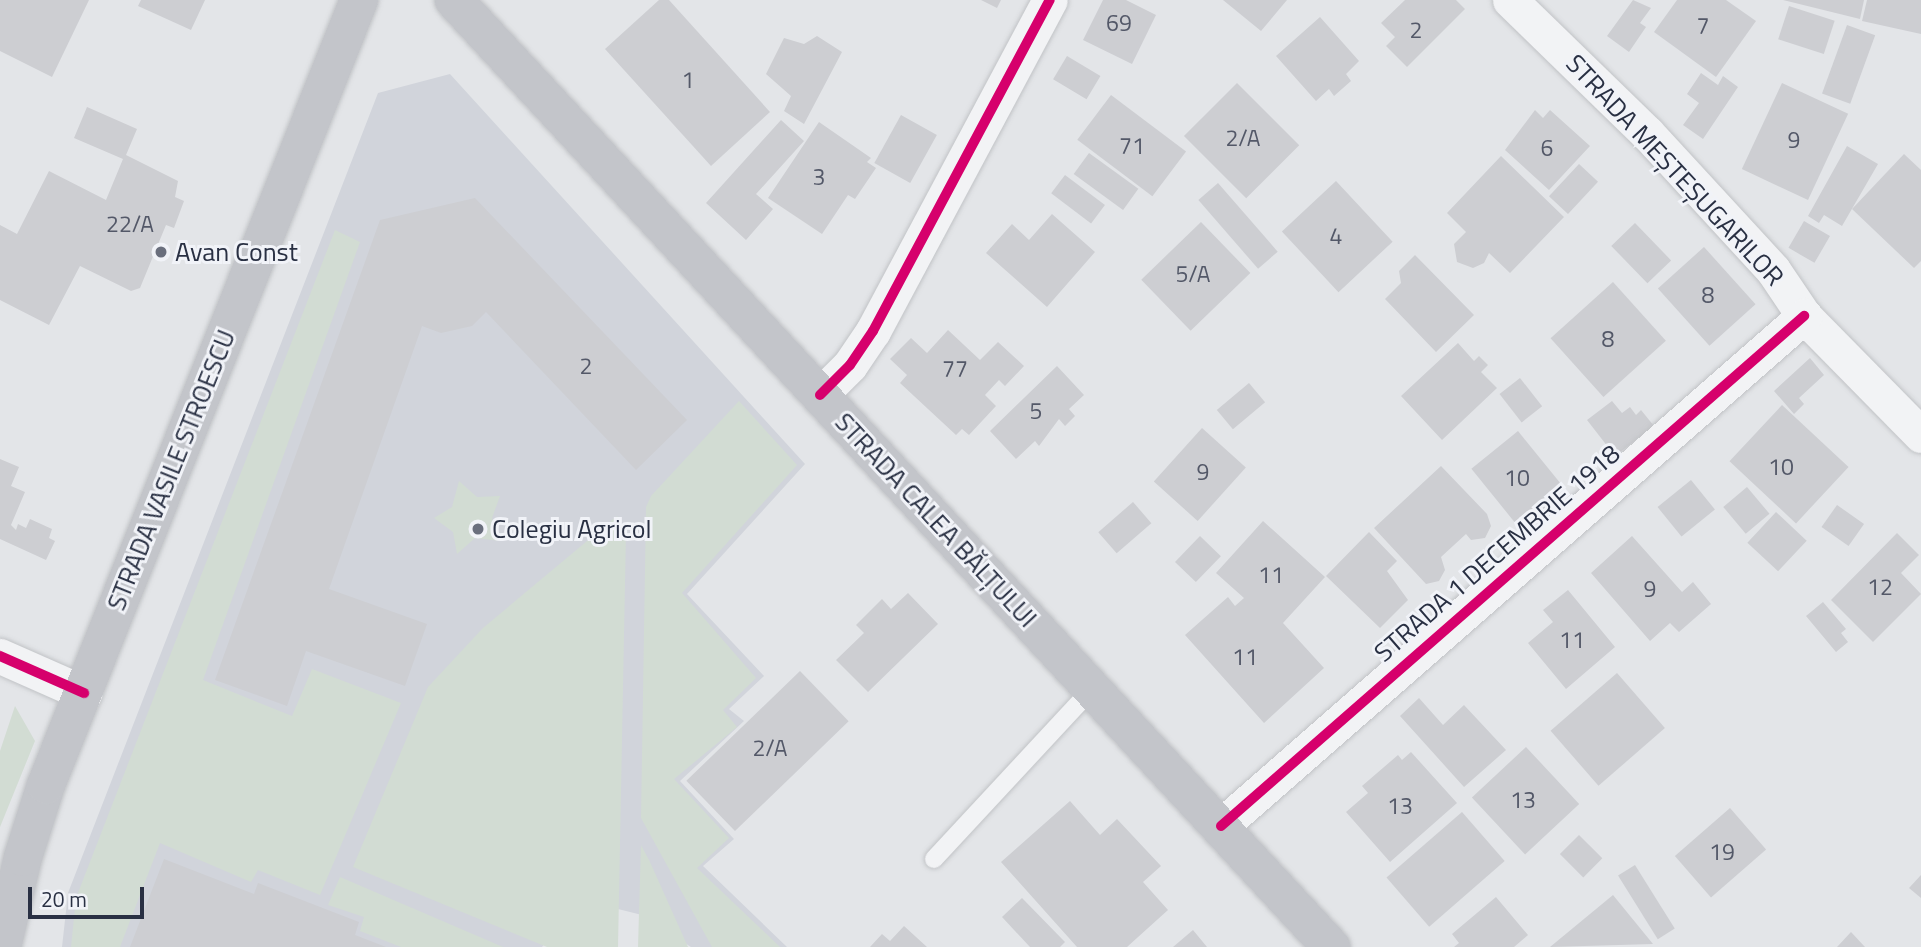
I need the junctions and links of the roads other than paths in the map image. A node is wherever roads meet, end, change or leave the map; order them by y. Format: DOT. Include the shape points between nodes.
graph roads {
  1 [pos="359,0"];
  2 [pos="454,0"];
  3 [pos="1050,0"];
  4 [pos="1510,0"];
  5 [pos="1804,317"];
  6 [pos="820,395"];
  7 [pos="1920,431"];
  8 [pos="0,656"];
  9 [pos="1093,688"];
  10 [pos="83,693"];
  11 [pos="1221,826"];
  12 [pos="11,854"];
  13 [pos="934,859"];
  14 [pos="2,947"];
  15 [pos="1331,947"];
  1 -- 10 [label="main road, STRADA VASILE STROESCU"];
  2 -- 6 [label="main road, STRADA CALEA BĂLȚULUI"];
  3 -- 6 [label="street" via="873,331 850,365"];
  4 -- 5 [label="street, STRADA MEȘTEȘUGARILOR" via="1647,133 1773,270"];
  5 -- 7 [label="street, STRADA MEȘTEȘUGARILOR"];
  5 -- 11 [label="street, STRADA 1 DECEMBRIE 1918"];
  6 -- 9 [label="main road, STRADA CALEA BĂLȚULUI"];
  8 -- 10 [label="street"];
  9 -- 11 [label="main road, STRADA CALEA BĂLȚULUI"];
  9 -- 13 [label="lane"];
  10 -- 12 [label="main road, STRADA VASILE STROESCU"];
  11 -- 15 [label="main road, STRADA CALEA BĂLȚULUI"];
  12 -- 14 [label="main road, STRADA VASILE STROESCU"];
}
